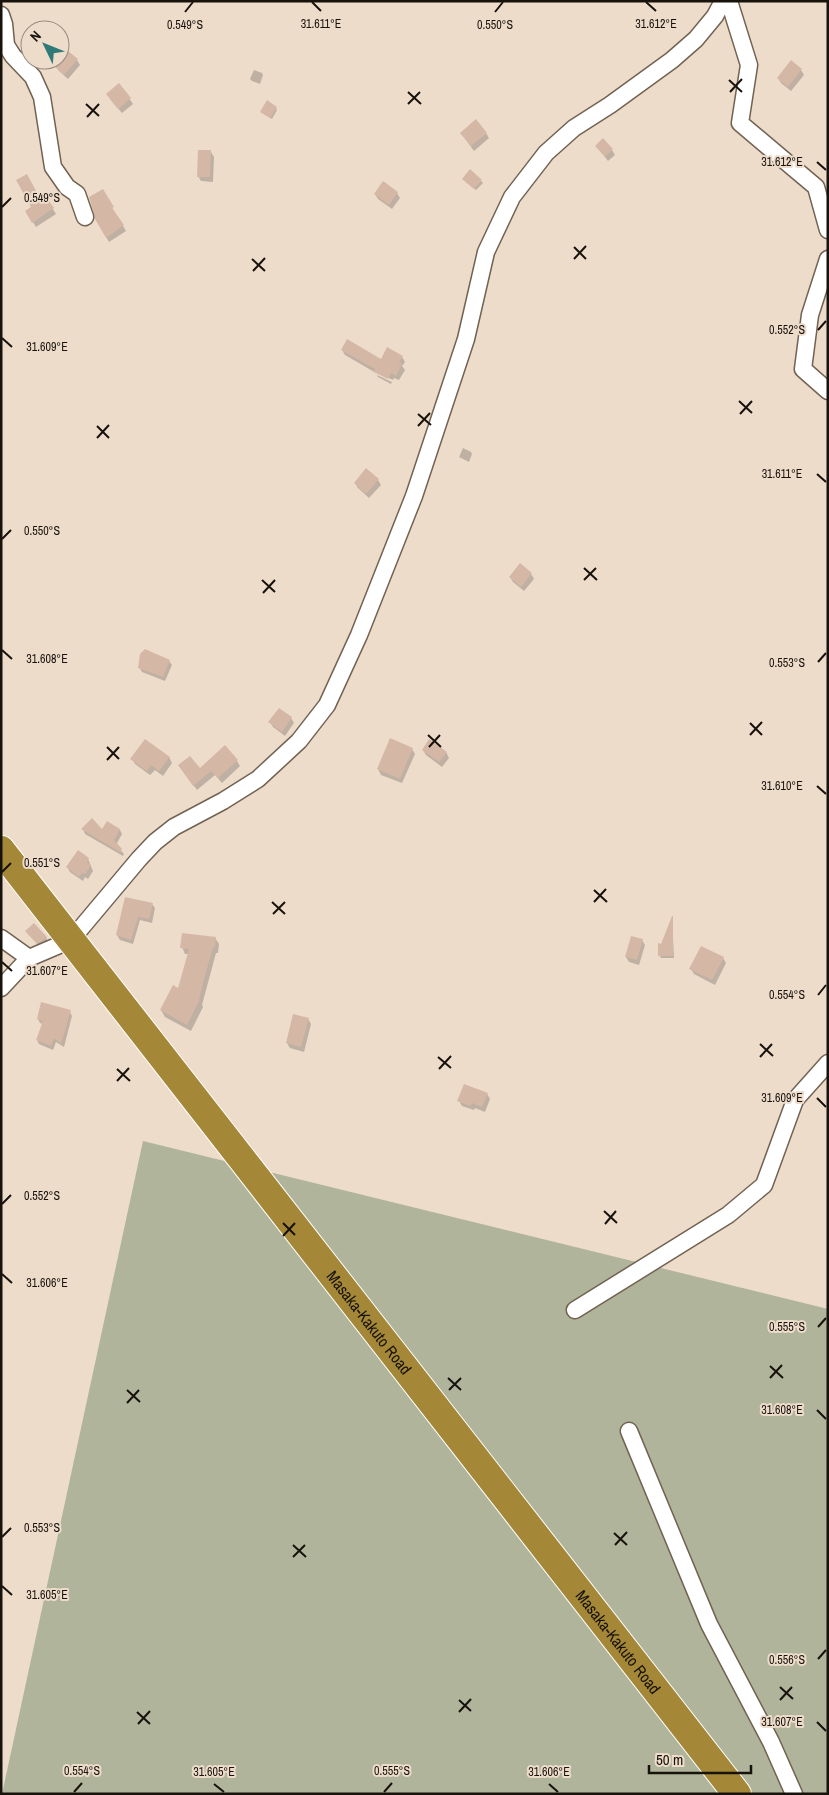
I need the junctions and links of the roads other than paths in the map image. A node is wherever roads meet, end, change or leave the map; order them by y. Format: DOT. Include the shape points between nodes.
graph roads {
  1 [pos="723,1"];
  2 [pos="729,1"];
  3 [pos="1,15"];
  4 [pos="85,217"];
  5 [pos="828,230"];
  6 [pos="828,259"];
  7 [pos="828,391"];
  8 [pos="1,850"];
  9 [pos="1,938"];
  10 [pos="71,940"];
  11 [pos="29,958"];
  12 [pos="1,988"];
  13 [pos="828,1062"];
  14 [pos="575,1310"];
  15 [pos="629,1431"];
  16 [pos="737,1794"];
  17 [pos="794,1794"];
  1 -- 10 [label="street" via="696,39 642,82 574,128 546,153 512,197 486,252 466,339 414,496 359,635 327,705 298,741 258,779 174,827 156,842"];
  2 -- 5 [label="street" via="750,65 740,123 816,187"];
  3 -- 4 [label="street" via="6,45 33,77 42,97 53,167 67,187 77,194"];
  6 -- 7 [label="street" via="810,315 803,369"];
  8 -- 10 [label="highway, Masaka-Kakuto Road"];
  9 -- 11 [label="street"];
  10 -- 11 [label="street"];
  10 -- 16 [label="highway, Masaka-Kakuto Road"];
  11 -- 12 [label="street"];
  13 -- 14 [label="street" via="795,1100 764,1185 728,1215"];
  15 -- 17 [label="street" via="709,1624 771,1742"];
}
